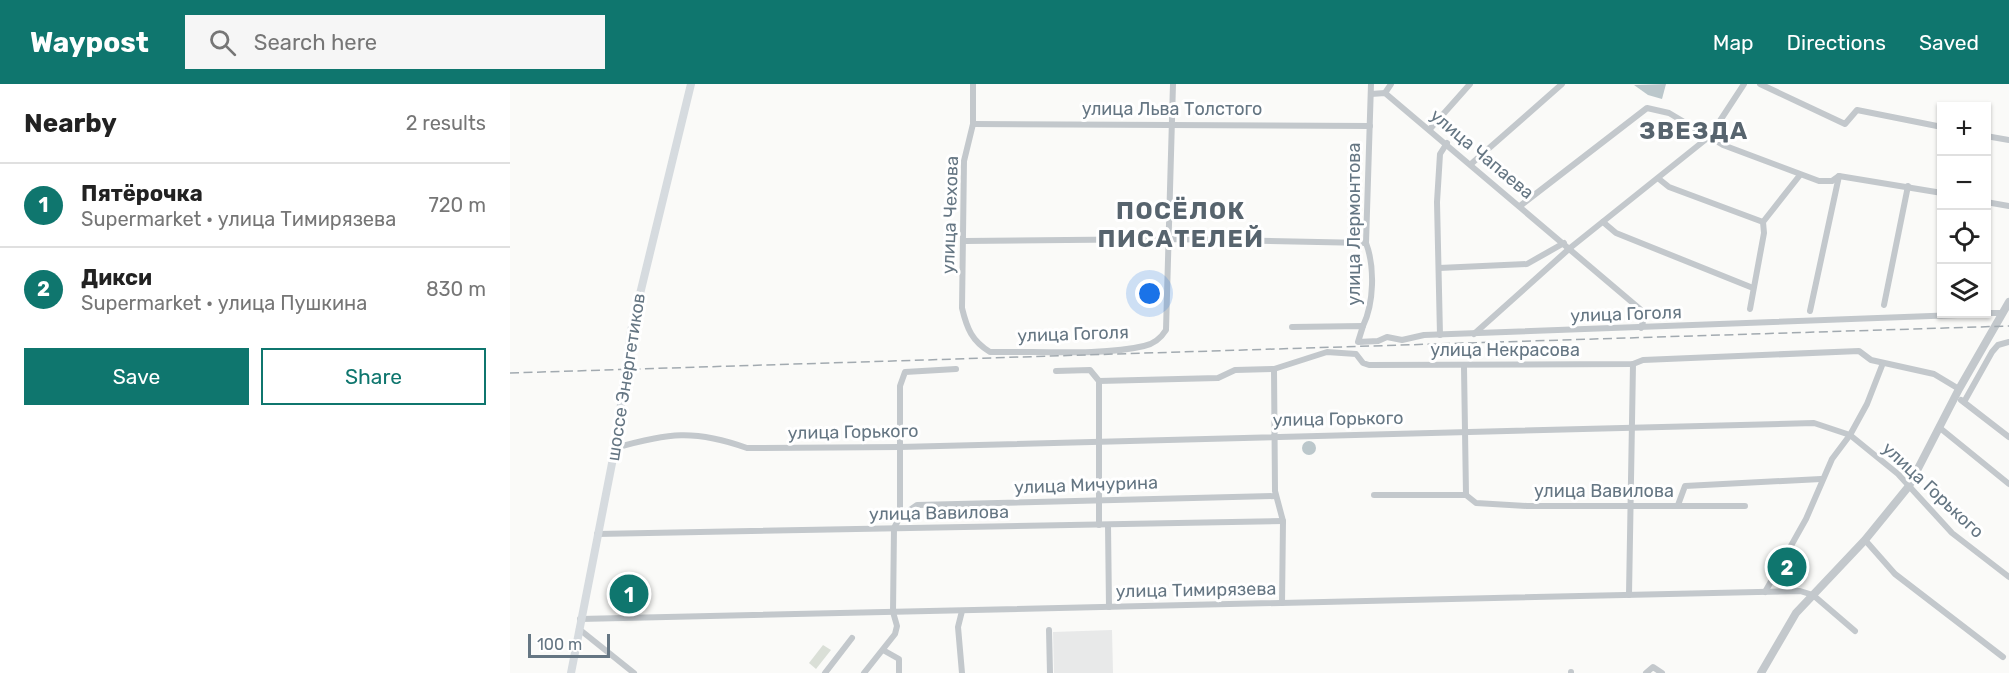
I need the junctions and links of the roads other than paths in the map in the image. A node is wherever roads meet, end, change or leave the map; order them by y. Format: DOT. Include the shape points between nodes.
graph roads {
  1 [pos="691,84"];
  2 [pos="973,84"];
  3 [pos="1173,84"];
  4 [pos="1371,84"];
  5 [pos="1391,84"];
  6 [pos="1470,84"];
  7 [pos="1562,84"];
  8 [pos="1744,84"];
  9 [pos="1760,84"];
  10 [pos="1385,93"];
  11 [pos="1371,94"];
  12 [pos="973,124"];
  13 [pos="1170,124"];
  14 [pos="1370,126"];
  15 [pos="1937,126"];
  16 [pos="1430,129"];
  17 [pos="1710,136"];
  18 [pos="1991,137"];
  19 [pos="2009,140"];
  20 [pos="1447,143"];
  21 [pos="1471,164"];
  22 [pos="1800,175"];
  23 [pos="1839,177"];
  24 [pos="1659,179"];
  25 [pos="1908,186"];
  26 [pos="1937,192"];
  27 [pos="1991,203"];
  28 [pos="1520,206"];
  29 [pos="2009,206"];
  30 [pos="1603,222"];
  31 [pos="1763,222"];
  32 [pos="1168,239"];
  33 [pos="965,241"];
  34 [pos="1366,243"];
  35 [pos="1567,245"];
  36 [pos="1439,268"];
  37 [pos="1753,288"];
  38 [pos="2009,302"];
  39 [pos="1884,305"];
  40 [pos="1750,309"];
  41 [pos="1810,310"];
  42 [pos="1991,313"];
  43 [pos="2002,314"];
  44 [pos="1937,315"];
  45 [pos="1363,326"];
  46 [pos="1292,327"];
  47 [pos="1641,328"];
  48 [pos="1474,334"];
  49 [pos="1440,335"];
  50 [pos="2009,342"];
  51 [pos="976,344"];
  52 [pos="1882,363"];
  53 [pos="1633,364"];
  54 [pos="1464,366"];
  55 [pos="956,369"];
  56 [pos="1274,369"];
  57 [pos="1056,371"];
  58 [pos="1099,381"];
  59 [pos="1958,392"];
  60 [pos="1964,402"];
  61 [pos="1632,427"];
  62 [pos="1940,428"];
  63 [pos="1467,431"];
  64 [pos="1274,435"];
  65 [pos="1850,435"];
  66 [pos="2009,437"];
  67 [pos="1099,440"];
  68 [pos="900,447"];
  69 [pos="615,448"];
  70 [pos="1821,479"];
  71 [pos="2009,484"];
  72 [pos="1909,486"];
  73 [pos="1374,495"];
  74 [pos="1466,495"];
  75 [pos="1276,496"];
  76 [pos="1099,500"];
  77 [pos="1631,505"];
  78 [pos="1677,505"];
  79 [pos="1745,506"];
  80 [pos="900,517"];
  81 [pos="1282,521"];
  82 [pos="1099,525"];
  83 [pos="1108,525"];
  84 [pos="894,528"];
  85 [pos="596,534"];
  86 [pos="1865,540"];
  87 [pos="2009,577"];
  88 [pos="1765,592"];
  89 [pos="1629,595"];
  90 [pos="1813,595"];
  91 [pos="1282,603"];
  92 [pos="1109,607"];
  93 [pos="962,611"];
  94 [pos="893,612"];
  95 [pos="580,620"];
  96 [pos="579,629"];
  97 [pos="1049,630"];
  98 [pos="1855,631"];
  99 [pos="852,638"];
  100 [pos="883,650"];
  101 [pos="2003,657"];
  102 [pos="570,673"];
  103 [pos="634,673"];
  104 [pos="825,673"];
  105 [pos="864,673"];
  106 [pos="899,673"];
  107 [pos="962,673"];
  108 [pos="1050,673"];
  109 [pos="1646,673"];
  110 [pos="1662,673"];
  111 [pos="1761,673"];
  1 -- 69 [label="main road, шоссе Энергетиков" via="631,331"];
  2 -- 12 [label="street, улица Чехова"];
  3 -- 13 [label="street"];
  4 -- 11 [label="street, улица Лермонтова"];
  5 -- 10 [label="street"];
  6 -- 16 [label="street"];
  7 -- 21 [label="street"];
  8 -- 17 [label="street"];
  9 -- 15 [label="street" via="1845,124 1857,110"];
  10 -- 11 [label="street"];
  10 -- 16 [label="street, улица Чапаева"];
  11 -- 14 [label="street, улица Лермонтова"];
  12 -- 13 [label="street, улица Льва Толстого"];
  12 -- 33 [label="street, улица Чехова" via="964,161"];
  13 -- 14 [label="street, улица Льва Толстого"];
  13 -- 32 [label="street"];
  14 -- 34 [label="street, улица Лермонтова"];
  16 -- 20 [label="street, улица Чапаева"];
  17 -- 22 [label="street" via="1723,145"];
  17 -- 24 [label="street"];
  17 -- 28 [label="street" via="1669,113 1647,108"];
  18 -- 19 [label="street"];
  20 -- 21 [label="street, улица Чапаева"];
  20 -- 36 [label="street" via="1439,164"];
  21 -- 28 [label="street, улица Чапаева"];
  22 -- 23 [label="street" via="1819,181"];
  22 -- 31 [label="street"];
  23 -- 25 [label="street"];
  23 -- 41 [label="street"];
  24 -- 30 [label="street"];
  24 -- 31 [label="street" via="1670,187"];
  25 -- 26 [label="street"];
  25 -- 39 [label="street"];
  27 -- 29 [label="street"];
  28 -- 35 [label="street, улица Чапаева"];
  30 -- 35 [label="street"];
  30 -- 37 [label="street" via="1616,233"];
  31 -- 37 [label="street"];
  32 -- 33 [label="street"];
  32 -- 34 [label="street"];
  32 -- 51 [label="street, улица Гоголя" via="1166,330 1160,339 1146,346 1111,350 990,352"];
  33 -- 51 [label="street, улица Чехова" via="962,308 966,328"];
  34 -- 45 [label="street, улица Лермонтова" via="1370,254 1370,311"];
  35 -- 36 [label="street" via="1527,264"];
  35 -- 47 [label="street, улица Чапаева" via="1640,309"];
  35 -- 48 [label="street"];
  36 -- 49 [label="street"];
  37 -- 40 [label="street"];
  38 -- 43 [label="street"];
  42 -- 43 [label="street, улица Гоголя"];
  43 -- 59 [label="street"];
  44 -- 47 [label="street, улица Гоголя"];
  45 -- 46 [label="street"];
  45 -- 49 [label="street, улица Гоголя" via="1358,342"];
  47 -- 48 [label="street, улица Гоголя"];
  48 -- 49 [label="street, улица Гоголя"];
  50 -- 60 [label="street" via="1992,351"];
  52 -- 53 [label="street, улица Некрасова" via="1860,351 1643,360"];
  52 -- 59 [label="street, улица Некрасова" via="1934,374"];
  52 -- 65 [label="street"];
  53 -- 54 [label="street, улица Некрасова"];
  53 -- 61 [label="street"];
  54 -- 56 [label="street, улица Некрасова" via="1369,365 1356,354 1327,352"];
  54 -- 63 [label="street"];
  55 -- 68 [label="street" via="905,372 900,386"];
  56 -- 58 [label="street, улица Некрасова" via="1235,370 1218,378"];
  56 -- 64 [label="street"];
  57 -- 58 [label="street, улица Некрасова" via="1090,370"];
  58 -- 67 [label="street"];
  59 -- 60 [label="street, улица Некрасова"];
  59 -- 62 [label="street"];
  60 -- 66 [label="street, улица Некрасова"];
  61 -- 63 [label="street, улица Горького"];
  61 -- 65 [label="street, улица Горького" via="1814,423"];
  61 -- 77 [label="street"];
  62 -- 71 [label="street"];
  62 -- 72 [label="street"];
  63 -- 64 [label="street, улица Горького"];
  63 -- 74 [label="street"];
  64 -- 67 [label="street, улица Горького"];
  64 -- 75 [label="street"];
  65 -- 70 [label="street"];
  65 -- 72 [label="street, улица Горького"];
  67 -- 68 [label="street, улица Горького"];
  67 -- 76 [label="street"];
  68 -- 69 [label="street, улица Горького" via="747,448 684,434 663,435"];
  68 -- 80 [label="street"];
  69 -- 85 [label="main road, шоссе Энергетиков"];
  70 -- 78 [label="street" via="1684,486"];
  70 -- 88 [label="street" via="1806,519"];
  72 -- 86 [label="street"];
  72 -- 87 [label="street, улица Горького" via="1952,533"];
  73 -- 74 [label="street"];
  74 -- 77 [label="street, улица Вавилова" via="1476,503"];
  75 -- 76 [label="street, улица Мичурина"];
  75 -- 81 [label="street"];
  76 -- 80 [label="street, улица Мичурина" via="917,505"];
  76 -- 82 [label="street"];
  77 -- 78 [label="street, улица Вавилова"];
  77 -- 89 [label="street"];
  78 -- 79 [label="street, улица Вавилова"];
  80 -- 84 [label="street"];
  81 -- 83 [label="street, улица Вавилова"];
  81 -- 91 [label="street"];
  82 -- 83 [label="street, улица Вавилова"];
  82 -- 84 [label="street, улица Вавилова"];
  83 -- 92 [label="street"];
  84 -- 85 [label="street, улица Вавилова"];
  84 -- 94 [label="street"];
  85 -- 95 [label="main road, шоссе Энергетиков"];
  86 -- 90 [label="street"];
  86 -- 101 [label="street" via="1895,574"];
  88 -- 89 [label="street, улица Тимирязева"];
  88 -- 90 [label="street, улица Тимирязева" via="1800,591"];
  89 -- 91 [label="street, улица Тимирязева"];
  90 -- 98 [label="street"];
  90 -- 111 [label="street" via="1796,613"];
  91 -- 92 [label="street, улица Тимирязева"];
  92 -- 93 [label="street, улица Тимирязева"];
  93 -- 94 [label="street, улица Тимирязева"];
  93 -- 107 [label="street" via="958,627"];
  94 -- 95 [label="street, улица Тимирязева"];
  94 -- 100 [label="street" via="897,618 895,634"];
  95 -- 96 [label="main road, шоссе Энергетиков"];
  96 -- 102 [label="main road, шоссе Энергетиков"];
  96 -- 103 [label="street"];
  97 -- 108 [label="street"];
  99 -- 104 [label="street"];
  100 -- 105 [label="street"];
  100 -- 106 [label="street" via="899,659"];
  109 -- 110 [label="street" via="1653,667"];
}
